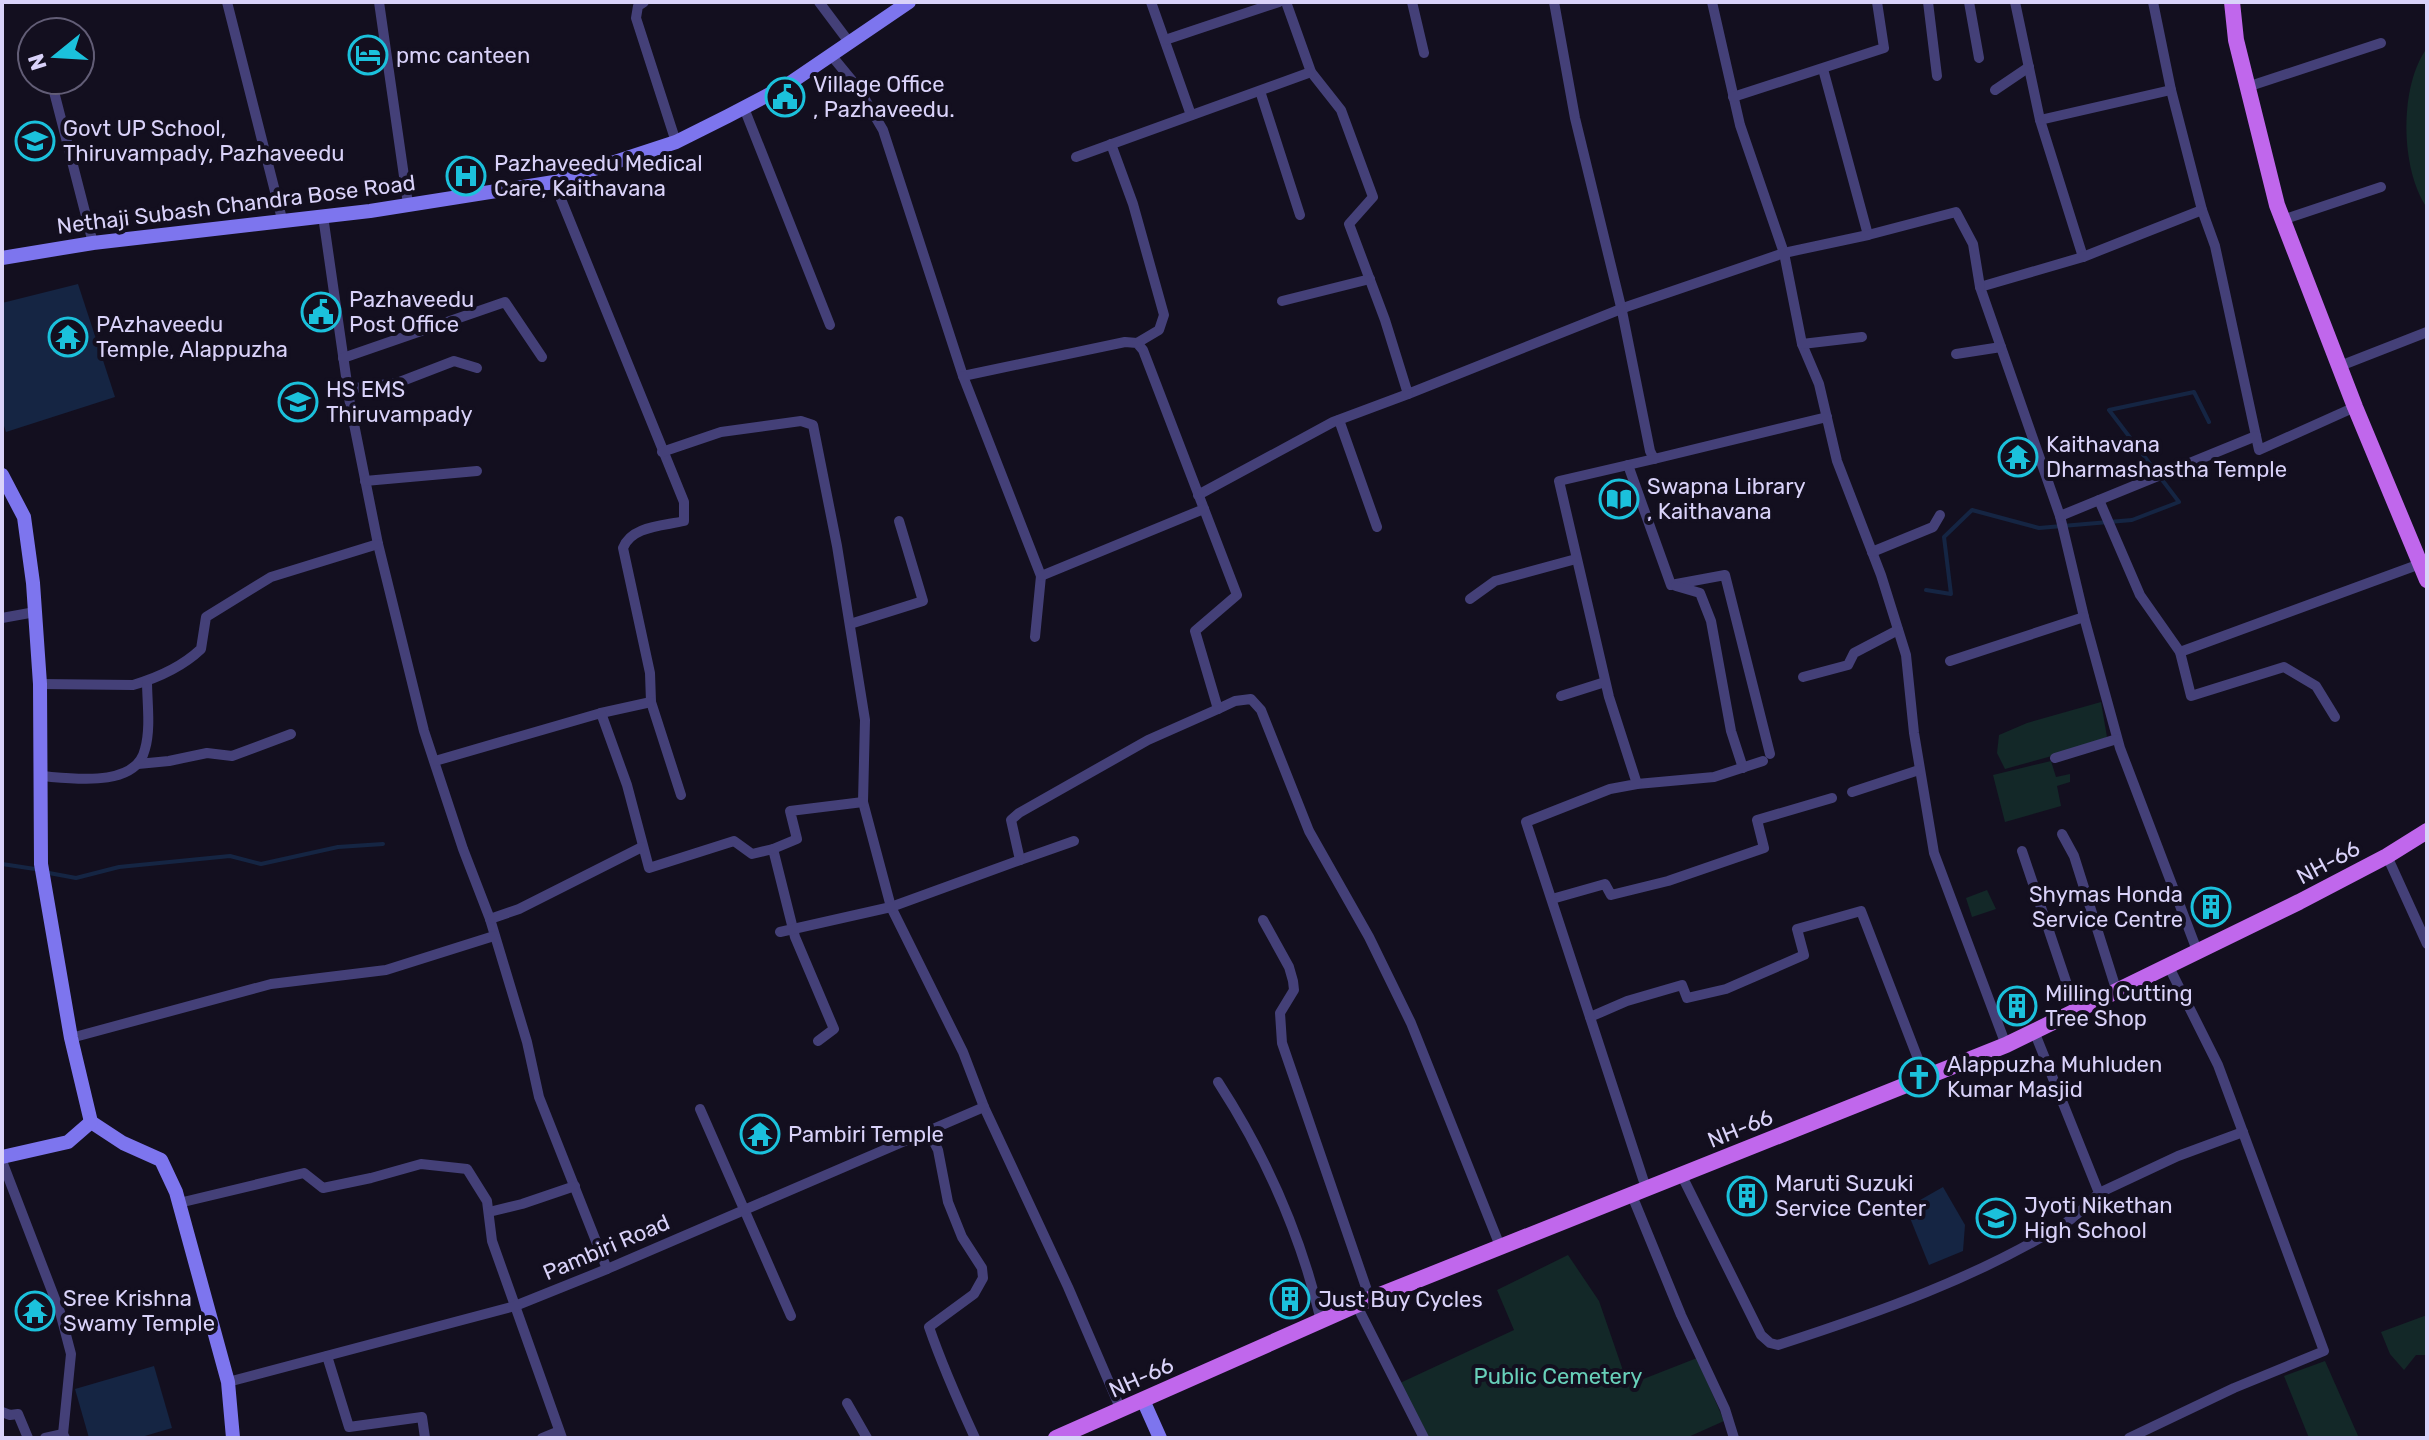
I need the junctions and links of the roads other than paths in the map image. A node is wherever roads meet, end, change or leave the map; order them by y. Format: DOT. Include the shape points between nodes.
graph roads {
  1 [pos="227,2"];
  2 [pos="379,2"];
  3 [pos="644,2"];
  4 [pos="819,2"];
  5 [pos="909,2"];
  6 [pos="1151,2"];
  7 [pos="1279,2"];
  8 [pos="1286,2"];
  9 [pos="1412,2"];
  10 [pos="1554,2"];
  11 [pos="1712,2"];
  12 [pos="1877,2"];
  13 [pos="1928,2"];
  14 [pos="1969,2"];
  15 [pos="2015,2"];
  16 [pos="2153,2"];
  17 [pos="2232,2"];
  18 [pos="1165,40"];
  19 [pos="849,42"];
  20 [pos="2381,43"];
  21 [pos="1424,53"];
  22 [pos="831,55"];
  23 [pos="1979,58"];
  24 [pos="2029,67"];
  25 [pos="1823,69"];
  26 [pos="1311,72"];
  27 [pos="1937,76"];
  28 [pos="2247,87"];
  29 [pos="1995,90"];
  30 [pos="2171,90"];
  31 [pos="1260,91"];
  32 [pos="55,96"];
  33 [pos="1733,97"];
  34 [pos="744,108"];
  35 [pos="1191,115"];
  36 [pos="2040,120"];
  37 [pos="676,142"];
  38 [pos="1111,144"];
  39 [pos="1076,157"];
  40 [pos="554,182"];
  41 [pos="2381,187"];
  42 [pos="408,204"];
  43 [pos="2202,210"];
  44 [pos="1300,215"];
  45 [pos="323,216"];
  46 [pos="282,219"];
  47 [pos="2282,220"];
  48 [pos="1868,235"];
  49 [pos="93,243"];
  50 [pos="1784,253"];
  51 [pos="2083,257"];
  52 [pos="2,258"];
  53 [pos="1370,279"];
  54 [pos="1980,287"];
  55 [pos="1282,301"];
  56 [pos="1622,311"];
  57 [pos="830,325"];
  58 [pos="2427,332"];
  59 [pos="1862,337"];
  60 [pos="1137,343"];
  61 [pos="1802,344"];
  62 [pos="2001,347"];
  63 [pos="1956,354"];
  64 [pos="542,357"];
  65 [pos="343,358"];
  66 [pos="2340,366"];
  67 [pos="477,368"];
  68 [pos="963,376"];
  69 [pos="347,389"];
  70 [pos="1408,394"];
  71 [pos="2355,407"];
  72 [pos="1827,417"];
  73 [pos="1339,420"];
  74 [pos="2256,436"];
  75 [pos="662,452"];
  76 [pos="1654,459"];
  77 [pos="1628,465"];
  78 [pos="477,471"];
  79 [pos="2,475"];
  80 [pos="365,481"];
  81 [pos="1198,495"];
  82 [pos="2099,500"];
  83 [pos="1204,509"];
  84 [pos="1940,515"];
  85 [pos="2060,516"];
  86 [pos="899,521"];
  87 [pos="1377,527"];
  88 [pos="378,544"];
  89 [pos="1872,552"];
  90 [pos="1576,559"];
  91 [pos="2424,572"];
  92 [pos="1041,576"];
  93 [pos="1671,585"];
  94 [pos="1470,599"];
  95 [pos="35,612"];
  96 [pos="2084,617"];
  97 [pos="2,618"];
  98 [pos="850,624"];
  99 [pos="1898,630"];
  100 [pos="1035,637"];
  101 [pos="2180,652"];
  102 [pos="1950,661"];
  103 [pos="1803,677"];
  104 [pos="147,681"];
  105 [pos="1605,682"];
  106 [pos="40,684"];
  107 [pos="1561,696"];
  108 [pos="651,702"];
  109 [pos="1218,709"];
  110 [pos="601,713"];
  111 [pos="2335,717"];
  112 [pos="291,734"];
  113 [pos="2117,739"];
  114 [pos="2055,758"];
  115 [pos="435,761"];
  116 [pos="138,764"];
  117 [pos="1743,768"];
  118 [pos="1919,770"];
  119 [pos="40,776"];
  120 [pos="1637,784"];
  121 [pos="1852,792"];
  122 [pos="681,795"];
  123 [pos="1832,798"];
  124 [pos="863,802"];
  125 [pos="2427,831"];
  126 [pos="2062,834"];
  127 [pos="1074,841"];
  128 [pos="642,847"];
  129 [pos="773,849"];
  130 [pos="2022,851"];
  131 [pos="2387,856"];
  132 [pos="1020,860"];
  133 [pos="1552,899"];
  134 [pos="891,907"];
  135 [pos="490,919"];
  136 [pos="1263,920"];
  137 [pos="792,929"];
  138 [pos="780,932"];
  139 [pos="494,936"];
  140 [pos="2427,944"];
  141 [pos="2198,953"];
  142 [pos="2169,967"];
  143 [pos="2117,992"];
  144 [pos="2076,1011"];
  145 [pos="1590,1017"];
  146 [pos="2034,1031"];
  147 [pos="71,1038"];
  148 [pos="818,1041"];
  149 [pos="2006,1045"];
  150 [pos="1925,1077"];
  151 [pos="1218,1082"];
  152 [pos="984,1107"];
  153 [pos="700,1109"];
  154 [pos="91,1122"];
  155 [pos="928,1131"];
  156 [pos="2243,1132"];
  157 [pos="2,1159"];
  158 [pos="1681,1174"];
  159 [pos="575,1186"];
  160 [pos="1639,1190"];
  161 [pos="2099,1193"];
  162 [pos="179,1203"];
  163 [pos="746,1209"];
  164 [pos="489,1212"];
  165 [pos="1500,1246"];
  166 [pos="607,1269"];
  167 [pos="1364,1303"];
  168 [pos="515,1306"];
  169 [pos="791,1316"];
  170 [pos="1321,1321"];
  171 [pos="327,1356"];
  172 [pos="228,1382"];
  173 [pos="1143,1400"];
  174 [pos="847,1403"];
  175 [pos="1121,1410"];
  176 [pos="2,1412"];
  177 [pos="560,1434"];
  178 [pos="64,1436"];
  179 [pos="28,1438"];
  180 [pos="45,1438"];
  181 [pos="233,1438"];
  182 [pos="425,1438"];
  183 [pos="542,1438"];
  184 [pos="867,1438"];
  185 [pos="975,1438"];
  186 [pos="1056,1438"];
  187 [pos="1160,1438"];
  188 [pos="1424,1438"];
  189 [pos="1734,1438"];
  190 [pos="2131,1438"];
  1 -- 46 [label="street"];
  2 -- 42 [label="street"];
  3 -- 37 [label="street" via="636,18"];
  4 -- 19 [label="street"];
  5 -- 19 [label="main road, Nethaji Subash Chandra Bose Road"];
  6 -- 18 [label="street"];
  7 -- 18 [label="street"];
  8 -- 26 [label="street"];
  9 -- 21 [label="street"];
  10 -- 56 [label="street" via="1575,118"];
  11 -- 33 [label="street"];
  12 -- 25 [label="street" via="1884,48"];
  13 -- 27 [label="street"];
  14 -- 23 [label="street"];
  15 -- 24 [label="street"];
  16 -- 30 [label="street"];
  17 -- 28 [label="main road"];
  18 -- 35 [label="street"];
  19 -- 22 [label="main road, Nethaji Subash Chandra Bose Road"];
  20 -- 28 [label="street"];
  22 -- 34 [label="main road, Nethaji Subash Chandra Bose Road"];
  22 -- 68 [label="street" via="883,130"];
  24 -- 29 [label="street"];
  24 -- 36 [label="street"];
  25 -- 33 [label="street"];
  25 -- 48 [label="street"];
  26 -- 31 [label="street"];
  26 -- 53 [label="street" via="1341,110 1373,197 1349,224"];
  28 -- 47 [label="main road"];
  30 -- 36 [label="street"];
  30 -- 43 [label="street"];
  31 -- 35 [label="street"];
  31 -- 44 [label="street"];
  32 -- 49 [label="street"];
  33 -- 50 [label="street"];
  34 -- 37 [label="main road, Nethaji Subash Chandra Bose Road"];
  34 -- 57 [label="street"];
  35 -- 38 [label="street"];
  36 -- 51 [label="street"];
  37 -- 40 [label="main road, Nethaji Subash Chandra Bose Road"];
  38 -- 39 [label="street"];
  38 -- 60 [label="street" via="1164,315 1159,330"];
  40 -- 42 [label="main road, Nethaji Subash Chandra Bose Road"];
  40 -- 75 [label="street"];
  41 -- 47 [label="street"];
  42 -- 45 [label="main road, Nethaji Subash Chandra Bose Road"];
  43 -- 51 [label="street"];
  43 -- 74 [label="street" via="2215,246"];
  45 -- 46 [label="main road, Nethaji Subash Chandra Bose Road"];
  45 -- 65 [label="street"];
  46 -- 49 [label="main road, Nethaji Subash Chandra Bose Road"];
  47 -- 66 [label="main road"];
  48 -- 50 [label="street"];
  48 -- 54 [label="street" via="1956,212 1973,244"];
  49 -- 52 [label="main road, Nethaji Subash Chandra Bose Road"];
  50 -- 56 [label="street"];
  50 -- 61 [label="street"];
  51 -- 54 [label="street"];
  53 -- 55 [label="street"];
  53 -- 70 [label="street"];
  54 -- 62 [label="street"];
  56 -- 70 [label="street"];
  56 -- 76 [label="street"];
  58 -- 66 [label="street"];
  59 -- 61 [label="street"];
  60 -- 68 [label="street"];
  60 -- 81 [label="street"];
  61 -- 72 [label="street"];
  62 -- 63 [label="street"];
  62 -- 85 [label="street"];
  64 -- 65 [label="street" via="505,302"];
  65 -- 69 [label="street"];
  66 -- 71 [label="main road"];
  67 -- 69 [label="street" via="454,361 397,383"];
  68 -- 92 [label="street"];
  69 -- 80 [label="street"];
  70 -- 73 [label="street"];
  71 -- 74 [label="street" via="2259,450"];
  71 -- 91 [label="main road"];
  72 -- 76 [label="street"];
  72 -- 89 [label="street" via="1837,461"];
  73 -- 81 [label="street"];
  73 -- 87 [label="street"];
  74 -- 82 [label="street"];
  75 -- 98 [label="street" via="721,432 801,421 813,425"];
  75 -- 108 [label="street" via="684,502 684,521 638,531 623,548 650,673"];
  76 -- 77 [label="street"];
  77 -- 90 [label="street" via="1559,481"];
  77 -- 93 [label="street"];
  78 -- 80 [label="street"];
  79 -- 95 [label="main road" via="24,517"];
  80 -- 88 [label="street"];
  81 -- 83 [label="street"];
  82 -- 85 [label="street"];
  82 -- 101 [label="street" via="2140,595"];
  83 -- 92 [label="street"];
  83 -- 109 [label="street" via="1237,595 1195,631"];
  84 -- 89 [label="street" via="1933,527"];
  85 -- 96 [label="street"];
  86 -- 98 [label="street" via="923,601"];
  88 -- 104 [label="street" via="271,577 210,613 203,624 201,649"];
  88 -- 115 [label="street"];
  89 -- 99 [label="street"];
  90 -- 94 [label="street" via="1495,581"];
  90 -- 105 [label="street"];
  91 -- 101 [label="street"];
  92 -- 100 [label="street"];
  93 -- 117 [label="street" via="1700,593 1711,621"];
  93 -- 117 [label="street" via="1725,575 1767,758"];
  95 -- 97 [label="street"];
  95 -- 106 [label="main road"];
  96 -- 102 [label="street"];
  96 -- 113 [label="street"];
  98 -- 124 [label="street" via="865,720"];
  99 -- 103 [label="street" via="1854,653 1848,665"];
  99 -- 118 [label="street" via="1906,655"];
  101 -- 111 [label="street" via="2191,696 2284,667 2316,686"];
  104 -- 106 [label="street"];
  104 -- 116 [label="street" via="146,748"];
  105 -- 107 [label="street"];
  105 -- 120 [label="street"];
  106 -- 119 [label="main road"];
  108 -- 110 [label="street"];
  108 -- 122 [label="street"];
  109 -- 132 [label="street" via="1148,740 1019,813 1011,820"];
  109 -- 165 [label="street" via="1251,699 1261,710 1309,831 1411,1023"];
  110 -- 115 [label="street"];
  110 -- 128 [label="street"];
  112 -- 116 [label="street" via="232,756 207,753"];
  113 -- 114 [label="street"];
  113 -- 141 [label="street"];
  115 -- 135 [label="street"];
  116 -- 119 [label="street" via="98,779"];
  117 -- 120 [label="street" via="1714,777"];
  118 -- 121 [label="street"];
  118 -- 149 [label="street" via="1934,853"];
  119 -- 147 [label="main road" via="41,864"];
  120 -- 133 [label="street" via="1610,789 1526,822"];
  123 -- 133 [label="street" via="1757,820 1764,848 1611,895 1605,884"];
  124 -- 129 [label="street" via="790,811 797,839"];
  124 -- 134 [label="street"];
  125 -- 131 [label="main road, NH-66"];
  126 -- 143 [label="street" via="2074,856"];
  127 -- 132 [label="street"];
  128 -- 129 [label="street" via="649,868 734,841 752,854"];
  128 -- 135 [label="street"];
  129 -- 137 [label="street"];
  130 -- 144 [label="street"];
  131 -- 140 [label="street"];
  131 -- 141 [label="main road, NH-66"];
  132 -- 134 [label="street"];
  133 -- 145 [label="street"];
  134 -- 137 [label="street"];
  134 -- 152 [label="street" via="963,1052"];
  135 -- 139 [label="street"];
  136 -- 167 [label="street" via="1293,981 1294,990 1280,1013 1282,1043"];
  137 -- 138 [label="street"];
  137 -- 148 [label="street" via="834,1029"];
  139 -- 147 [label="street" via="386,970 271,984"];
  139 -- 159 [label="street" via="539,1097"];
  141 -- 142 [label="main road, NH-66"];
  142 -- 143 [label="main road, NH-66"];
  142 -- 156 [label="street" via="2218,1065"];
  143 -- 144 [label="main road, NH-66"];
  144 -- 146 [label="main road, NH-66"];
  145 -- 150 [label="street" via="1682,985 1687,998 1726,989 1804,955 1797,929 1861,911"];
  145 -- 160 [label="street"];
  146 -- 149 [label="main road, NH-66"];
  146 -- 161 [label="street"];
  147 -- 154 [label="main road"];
  149 -- 150 [label="main road, NH-66"];
  150 -- 158 [label="main road, NH-66"];
  151 -- 170 [label="street" via="1272,1176 1302,1252"];
  152 -- 155 [label="street, Pambiri Road"];
  152 -- 175 [label="street"];
  153 -- 163 [label="street"];
  154 -- 157 [label="main road" via="68,1142"];
  154 -- 162 [label="main road" via="161,1160"];
  155 -- 163 [label="street, Pambiri Road"];
  155 -- 185 [label="street" via="938,1150 948,1202 982,1268 974,1294 929,1327"];
  156 -- 161 [label="street"];
  156 -- 190 [label="street" via="2324,1351"];
  157 -- 178 [label="street" via="71,1354"];
  158 -- 160 [label="main road, NH-66"];
  158 -- 161 [label="street" via="1761,1335 1778,1345 1977,1269 2069,1221"];
  159 -- 164 [label="street"];
  159 -- 166 [label="street"];
  160 -- 165 [label="main road, NH-66"];
  160 -- 189 [label="street" via="1681,1315"];
  162 -- 164 [label="street" via="304,1173 323,1188 421,1164 467,1169"];
  162 -- 172 [label="main road"];
  163 -- 166 [label="street, Pambiri Road"];
  163 -- 169 [label="street"];
  164 -- 168 [label="street" via="492,1241"];
  165 -- 167 [label="main road, NH-66"];
  166 -- 168 [label="street, Pambiri Road"];
  167 -- 170 [label="main road, NH-66"];
  167 -- 188 [label="street"];
  168 -- 171 [label="street, Pambiri Road"];
  168 -- 177 [label="street"];
  170 -- 173 [label="main road, NH-66"];
  171 -- 172 [label="street, Pambiri Road"];
  171 -- 182 [label="street" via="349,1427 422,1417"];
  172 -- 181 [label="main road"];
  173 -- 175 [label="main road, NH-66"];
  173 -- 187 [label="main road"];
  174 -- 184 [label="street"];
  175 -- 186 [label="main road, NH-66"];
  176 -- 179 [label="street" via="18,1414"];
  177 -- 183 [label="street"];
  178 -- 180 [label="street"];
}
